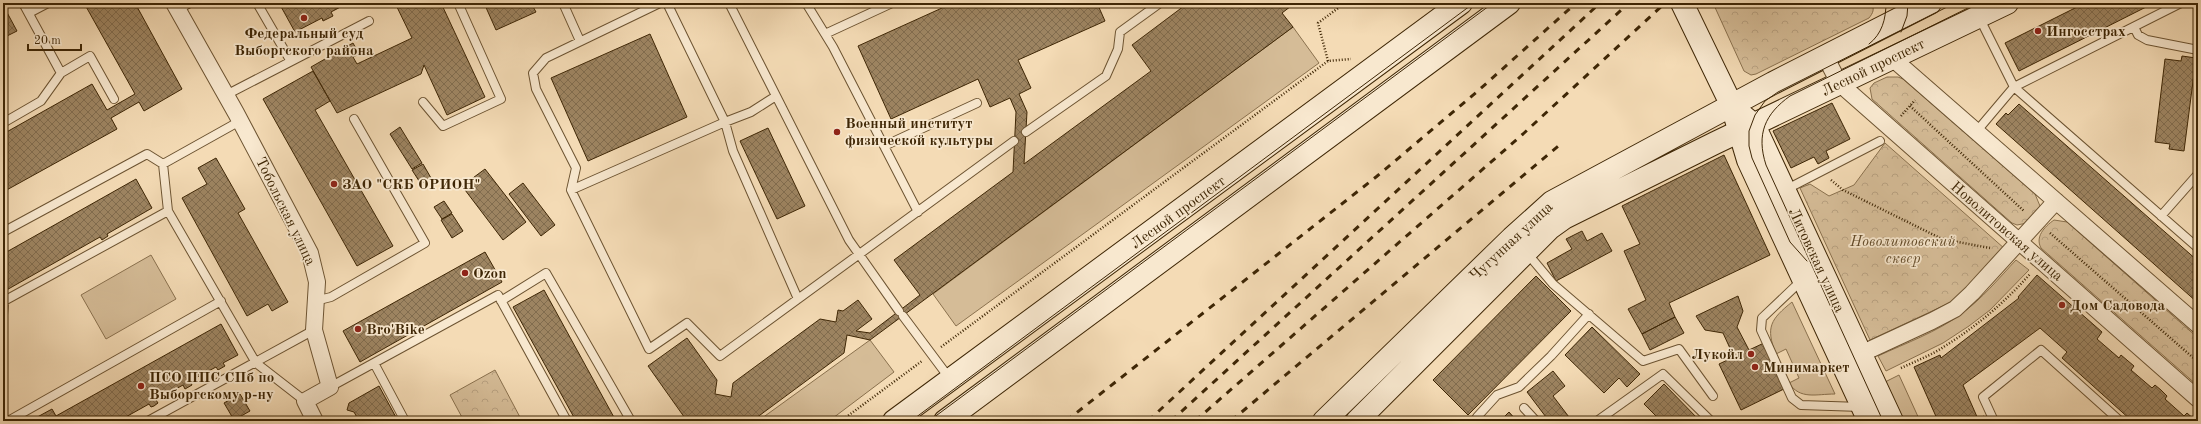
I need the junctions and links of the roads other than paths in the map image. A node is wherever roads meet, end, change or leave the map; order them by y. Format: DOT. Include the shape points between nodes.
graph roads {
  1 [pos="23,3"];
  2 [pos="48,3"];
  3 [pos="257,3"];
  4 [pos="458,3"];
  5 [pos="563,3"];
  6 [pos="660,3"];
  7 [pos="667,3"];
  8 [pos="729,3"];
  9 [pos="806,3"];
  10 [pos="892,3"];
  11 [pos="1160,3"];
  12 [pos="1461,3"];
  13 [pos="1509,3"];
  14 [pos="1682,3"];
  15 [pos="2007,3"];
  16 [pos="2181,3"];
  17 [pos="181,5"];
  18 [pos="1922,5"];
  19 [pos="29,13"];
  20 [pos="1979,16"];
  21 [pos="370,21"];
  22 [pos="2134,27"];
  23 [pos="825,34"];
  24 [pos="580,41"];
  25 [pos="2198,50"];
  26 [pos="1825,56"];
  27 [pos="1892,58"];
  28 [pos="290,60"];
  29 [pos="61,73"];
  30 [pos="1839,83"];
  31 [pos="2014,87"];
  32 [pos="226,94"];
  33 [pos="776,96"];
  34 [pos="114,99"];
  35 [pos="423,102"];
  36 [pos="977,103"];
  37 [pos="1732,106"];
  38 [pos="354,119"];
  39 [pos="240,121"];
  40 [pos="725,122"];
  41 [pos="3,123"];
  42 [pos="1747,128"];
  43 [pos="1026,132"];
  44 [pos="1976,132"];
  45 [pos="1880,140"];
  46 [pos="1014,141"];
  47 [pos="884,146"];
  48 [pos="163,164"];
  49 [pos="2198,174"];
  50 [pos="571,190"];
  51 [pos="1775,195"];
  52 [pos="2056,201"];
  53 [pos="168,211"];
  54 [pos="918,212"];
  55 [pos="2161,216"];
  56 [pos="1159,226"];
  57 [pos="3,232"];
  58 [pos="1519,245"];
  59 [pos="2016,246"];
  60 [pos="2198,248"];
  61 [pos="1176,250"];
  62 [pos="859,256"];
  63 [pos="1812,275"];
  64 [pos="316,297"];
  65 [pos="798,299"];
  66 [pos="220,301"];
  67 [pos="501,301"];
  68 [pos="1589,314"];
  69 [pos="3,315"];
  70 [pos="2198,325"];
  71 [pos="314,330"];
  72 [pos="1861,354"];
  73 [pos="256,363"];
  74 [pos="374,363"];
  75 [pos="1842,364"];
  76 [pos="950,379"];
  77 [pos="330,387"];
  78 [pos="1713,396"];
  79 [pos="2198,399"];
  80 [pos="305,402"];
  81 [pos="1524,408"];
  82 [pos="1355,413"];
  83 [pos="1865,414"];
  84 [pos="1477,417"];
  85 [pos="8,421"];
  86 [pos="148,421"];
  87 [pos="315,421"];
  88 [pos="405,421"];
  89 [pos="567,421"];
  90 [pos="631,421"];
  91 [pos="894,421"];
  92 [pos="945,421"];
  93 [pos="1324,421"];
  94 [pos="1536,421"];
  95 [pos="1597,421"];
  96 [pos="1711,421"];
  97 [pos="1892,421"];
  98 [pos="1994,421"];
  99 [pos="2120,421"];
  1 -- 19 [label="lane"];
  2 -- 19 [label="lane"];
  3 -- 28 [label="lane"];
  4 -- 35 [label="lane" via="500,99 442,126"];
  5 -- 24 [label="lane"];
  6 -- 24 [label="lane"];
  7 -- 40 [label="lane"];
  8 -- 33 [label="lane"];
  9 -- 23 [label="lane"];
  10 -- 23 [label="lane"];
  11 -- 43 [label="lane" via="1120,32 1118,49 1106,76"];
  12 -- 56 [label="street, Лесной проспект"];
  13 -- 61 [label="street, Лесной проспект"];
  14 -- 37 [label="street, Литовская улица"];
  15 -- 20 [label="street, Лесной проспект"];
  16 -- 22 [label="lane"];
  17 -- 32 [label="street, Тобольская улица"];
  18 -- 26 [label="street, Лесной проспект"];
  18 -- 27 [label="street" via="1909,38"];
  19 -- 29 [label="lane"];
  20 -- 27 [label="street, Лесной проспект"];
  20 -- 31 [label="lane"];
  21 -- 28 [label="lane"];
  22 -- 25 [label="lane" via="2138,35 2147,40"];
  22 -- 31 [label="lane"];
  23 -- 47 [label="lane"];
  24 -- 50 [label="lane" via="546,58 532,73 536,89 576,168"];
  26 -- 30 [label="street, Новолитовская улица"];
  26 -- 37 [label="street, Лесной проспект"];
  27 -- 30 [label="street, Лесной проспект"];
  27 -- 44 [label="street"];
  28 -- 32 [label="lane"];
  29 -- 34 [label="lane" via="90,56"];
  29 -- 41 [label="lane" via="41,101"];
  30 -- 42 [label="street, Лесной проспект"];
  30 -- 59 [label="street, Новолитовская улица"];
  31 -- 44 [label="lane"];
  31 -- 55 [label="lane"];
  32 -- 39 [label="street, Тобольская улица"];
  33 -- 40 [label="lane" via="751,112"];
  33 -- 62 [label="lane"];
  36 -- 47 [label="lane"];
  37 -- 42 [label="street, Литовская улица"];
  37 -- 58 [label="street, Чугунная улица" via="1563,195 1544,208"];
  38 -- 64 [label="lane" via="425,243 331,297"];
  39 -- 48 [label="lane"];
  39 -- 64 [label="street, Тобольская улица" via="310,254 317,282"];
  40 -- 50 [label="lane"];
  40 -- 65 [label="lane" via="732,151"];
  42 -- 51 [label="street, Литовская улица" via="1748,160"];
  42 -- 58 [label="street, Чугунная улица" via="1574,212"];
  44 -- 52 [label="street"];
  45 -- 51 [label="lane"];
  46 -- 54 [label="lane"];
  47 -- 54 [label="lane"];
  48 -- 53 [label="lane"];
  48 -- 57 [label="lane" via="147,154"];
  49 -- 55 [label="lane"];
  50 -- 65 [label="lane" via="649,349 687,323 720,356"];
  51 -- 63 [label="street, Литовская улица"];
  52 -- 59 [label="street"];
  52 -- 70 [label="street"];
  53 -- 66 [label="lane"];
  53 -- 69 [label="lane" via="4,301"];
  54 -- 62 [label="lane"];
  55 -- 60 [label="lane"];
  56 -- 61 [label="street"];
  56 -- 76 [label="street, Лесной проспект"];
  58 -- 68 [label="lane" via="1553,284"];
  58 -- 82 [label="street, Чугунная улица"];
  59 -- 72 [label="street" via="1955,308"];
  59 -- 79 [label="street, Новолитовская улица"];
  61 -- 92 [label="street, Лесной проспект"];
  62 -- 65 [label="lane"];
  62 -- 76 [label="lane"];
  63 -- 72 [label="street, Литовская улица"];
  63 -- 75 [label="street, Литовская улица"];
  63 -- 83 [label="lane" via="1762,318 1761,330 1792,398 1800,405"];
  64 -- 71 [label="street, Тобольская улица"];
  66 -- 73 [label="lane"];
  66 -- 85 [label="lane"];
  67 -- 74 [label="lane" via="498,295"];
  67 -- 89 [label="lane"];
  67 -- 90 [label="lane" via="546,273"];
  68 -- 78 [label="lane" via="1643,361 1679,349"];
  68 -- 84 [label="lane" via="1524,382 1497,395"];
  71 -- 73 [label="lane"];
  71 -- 77 [label="street, Тобольская улица"];
  72 -- 75 [label="street"];
  72 -- 97 [label="street, Литовская улица"];
  73 -- 80 [label="lane"];
  73 -- 86 [label="lane"];
  74 -- 77 [label="lane"];
  74 -- 88 [label="lane"];
  75 -- 83 [label="street, Литовская улица"];
  76 -- 91 [label="street, Лесной проспект"];
  77 -- 80 [label="street"];
  80 -- 87 [label="street"];
  81 -- 94 [label="lane"];
  82 -- 93 [label="street, Чугунная улица"];
  95 -- 96 [label="lane" via="1663,374"];
  98 -- 99 [label="lane" via="1983,397 2041,350"];
}
